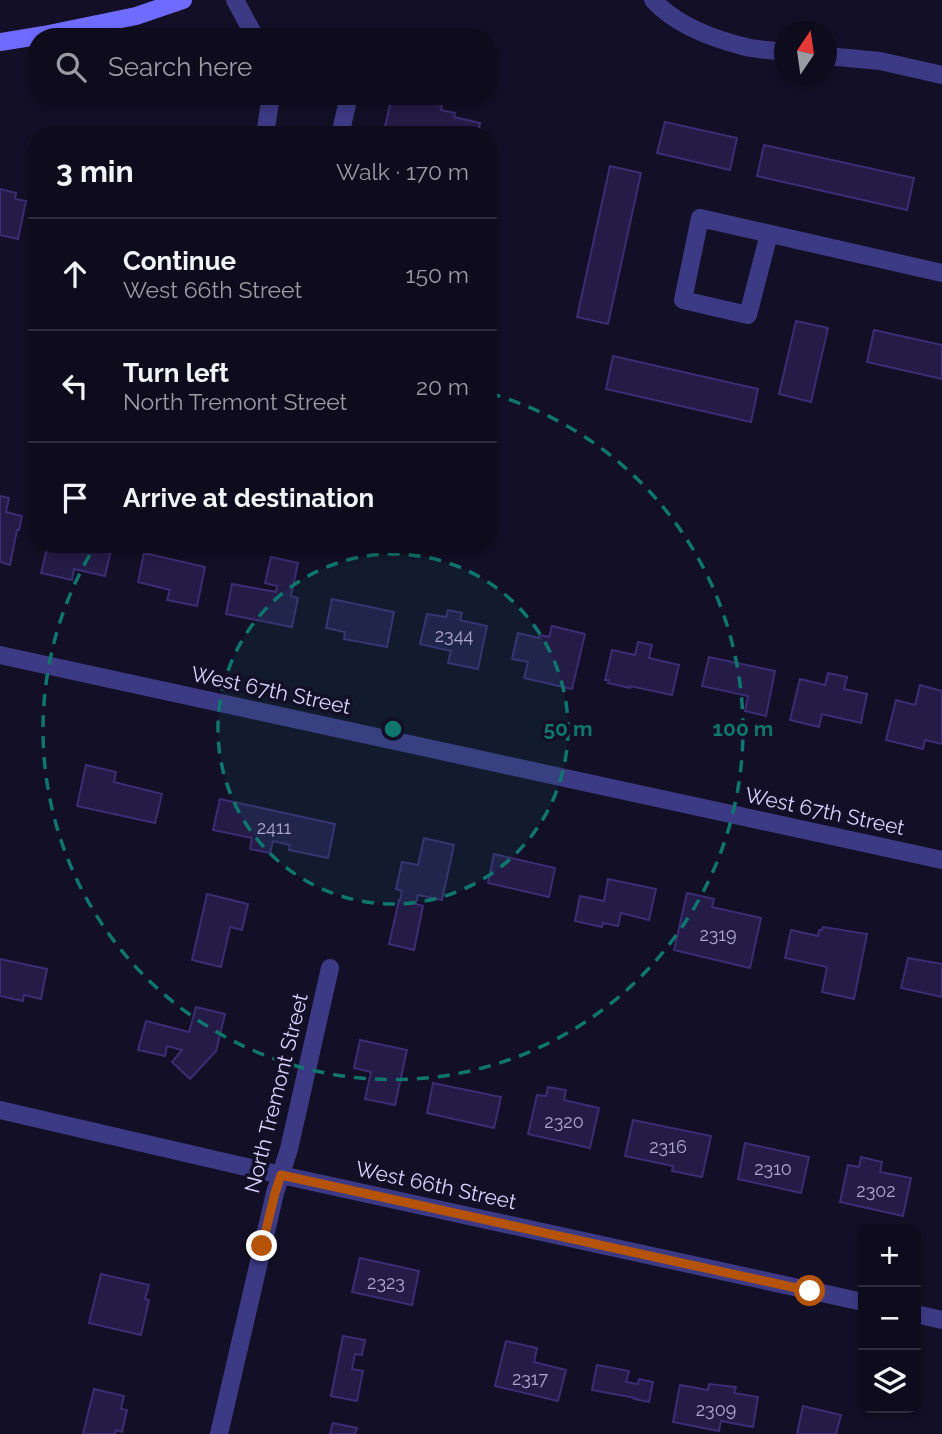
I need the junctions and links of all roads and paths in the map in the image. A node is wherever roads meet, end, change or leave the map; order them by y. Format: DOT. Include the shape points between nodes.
graph roads {
  1 [pos="183,0"];
  2 [pos="235,0"];
  3 [pos="653,0"];
  4 [pos="78,28"];
  5 [pos="250,28"];
  6 [pos="28,38"];
  7 [pos="0,42"];
  8 [pos="774,50"];
  9 [pos="837,57"];
  10 [pos="942,75"];
  11 [pos="270,105"];
  12 [pos="347,105"];
  13 [pos="266,126"];
  14 [pos="342,126"];
  15 [pos="769,234"];
  16 [pos="942,273"];
  17 [pos="0,655"];
  18 [pos="942,860"];
  19 [pos="330,968"];
  20 [pos="0,1111"];
  21 [pos="281,1175"];
  22 [pos="858,1301"];
  23 [pos="921,1315"];
  24 [pos="942,1320"];
  25 [pos="219,1434"];
  1 -- 4 [label="main road"];
  2 -- 5 [label="street"];
  3 -- 8 [label="street" via="701,33 748,48"];
  6 -- 7 [label="main road"];
  9 -- 10 [label="street"];
  11 -- 13 [label="street"];
  12 -- 14 [label="street"];
  15 -- 15 [label="street" via="700,218 683,300 748,315"];
  15 -- 16 [label="street"];
  17 -- 18 [label="street, West 67th Street"];
  19 -- 21 [label="street, North Tremont Street"];
  20 -- 21 [label="street, West 66th Street"];
  21 -- 22 [label="street, West 66th Street"];
  21 -- 25 [label="street, North Tremont Street"];
  23 -- 24 [label="street"];
}
